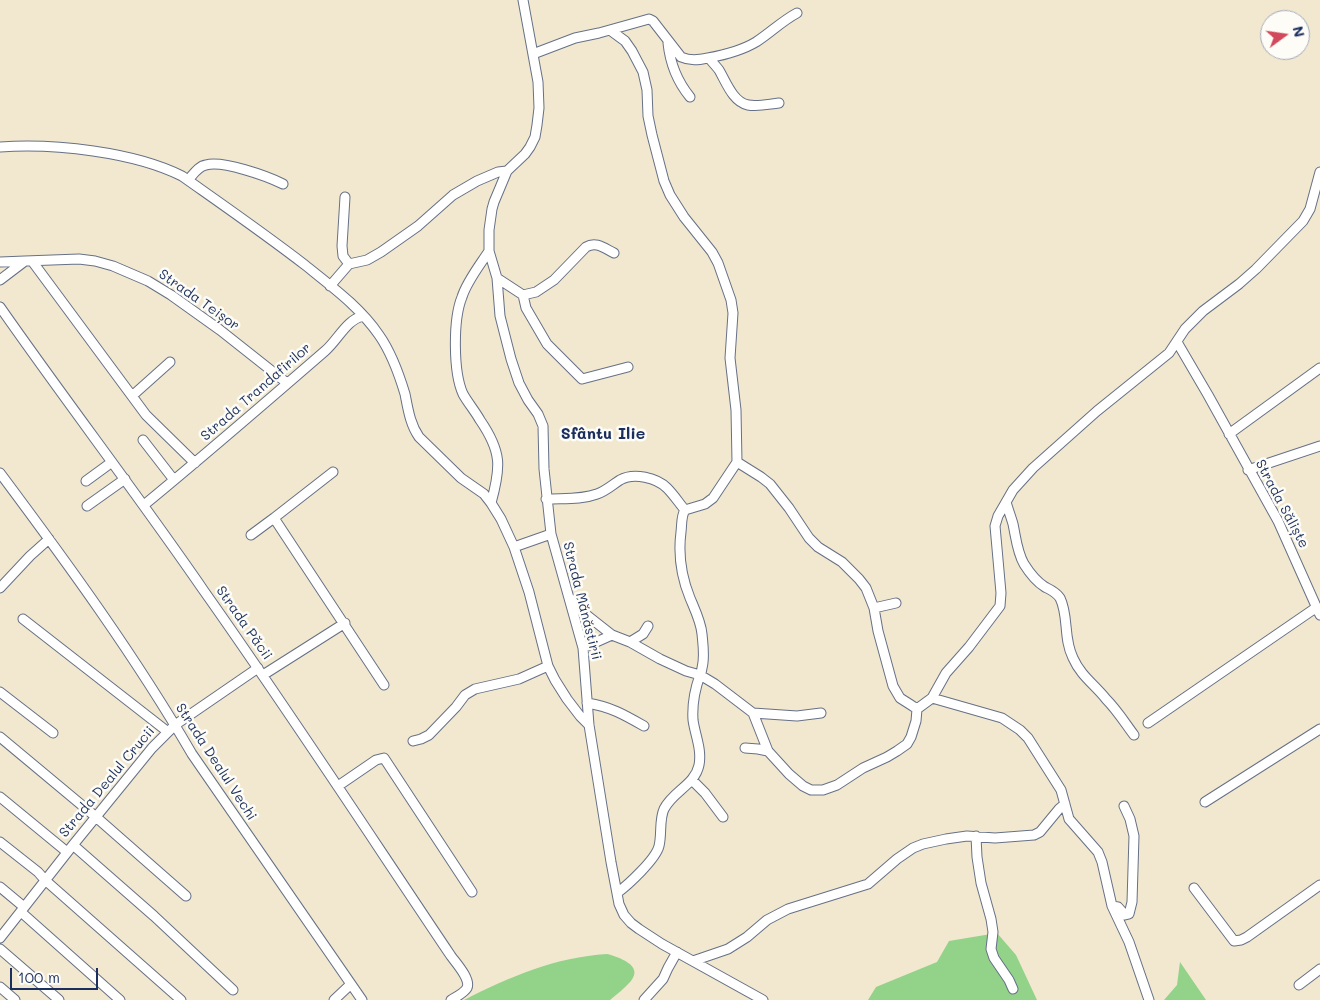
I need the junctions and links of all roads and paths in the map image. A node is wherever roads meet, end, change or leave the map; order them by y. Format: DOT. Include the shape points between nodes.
graph roads {
  1 [pos="523,0"];
  2 [pos="797,13"];
  3 [pos="610,30"];
  4 [pos="668,40"];
  5 [pos="533,54"];
  6 [pos="709,58"];
  7 [pos="690,97"];
  8 [pos="779,103"];
  9 [pos="0,147"];
  10 [pos="507,171"];
  11 [pos="1320,172"];
  12 [pos="188,180"];
  13 [pos="283,184"];
  14 [pos="345,197"];
  15 [pos="489,251"];
  16 [pos="614,253"];
  17 [pos="28,261"];
  18 [pos="0,262"];
  19 [pos="349,264"];
  20 [pos="497,278"];
  21 [pos="0,280"];
  22 [pos="330,286"];
  23 [pos="523,294"];
  24 [pos="0,307"];
  25 [pos="355,307"];
  26 [pos="363,316"];
  27 [pos="352,320"];
  28 [pos="1177,342"];
  29 [pos="170,362"];
  30 [pos="628,368"];
  31 [pos="1320,368"];
  32 [pos="287,382"];
  33 [pos="132,396"];
  34 [pos="1229,434"];
  35 [pos="143,440"];
  36 [pos="1320,446"];
  37 [pos="112,462"];
  38 [pos="737,462"];
  39 [pos="195,463"];
  40 [pos="1248,470"];
  41 [pos="333,472"];
  42 [pos="0,473"];
  43 [pos="124,479"];
  44 [pos="174,480"];
  45 [pos="86,481"];
  46 [pos="546,499"];
  47 [pos="491,502"];
  48 [pos="1006,502"];
  49 [pos="144,505"];
  50 [pos="87,506"];
  51 [pos="685,510"];
  52 [pos="274,518"];
  53 [pos="551,534"];
  54 [pos="251,535"];
  55 [pos="49,539"];
  56 [pos="514,546"];
  57 [pos="0,588"];
  58 [pos="569,597"];
  59 [pos="896,603"];
  60 [pos="874,608"];
  61 [pos="1319,611"];
  62 [pos="23,619"];
  63 [pos="345,623"];
  64 [pos="648,626"];
  65 [pos="612,635"];
  66 [pos="630,642"];
  67 [pos="583,648"];
  68 [pos="548,666"];
  69 [pos="261,672"];
  70 [pos="700,675"];
  71 [pos="384,684"];
  72 [pos="0,692"];
  73 [pos="932,698"];
  74 [pos="587,703"];
  75 [pos="917,709"];
  76 [pos="753,713"];
  77 [pos="821,713"];
  78 [pos="1148,723"];
  79 [pos="175,725"];
  80 [pos="589,726"];
  81 [pos="644,726"];
  82 [pos="1320,729"];
  83 [pos="168,732"];
  84 [pos="53,733"];
  85 [pos="1134,736"];
  86 [pos="0,737"];
  87 [pos="413,741"];
  88 [pos="745,748"];
  89 [pos="768,751"];
  90 [pos="692,780"];
  91 [pos="338,786"];
  92 [pos="0,797"];
  93 [pos="1205,802"];
  94 [pos="1065,804"];
  95 [pos="1124,806"];
  96 [pos="96,817"];
  97 [pos="723,817"];
  98 [pos="976,836"];
  99 [pos="0,842"];
  100 [pos="70,848"];
  101 [pos="45,880"];
  102 [pos="1320,885"];
  103 [pos="0,887"];
  104 [pos="1194,888"];
  105 [pos="472,892"];
  106 [pos="617,893"];
  107 [pos="186,896"];
  108 [pos="1112,906"];
  109 [pos="23,909"];
  110 [pos="2,933"];
  111 [pos="0,948"];
  112 [pos="677,952"];
  113 [pos="693,961"];
  114 [pos="1320,969"];
  115 [pos="350,984"];
  116 [pos="1299,985"];
  117 [pos="0,988"];
  118 [pos="1012,989"];
  119 [pos="233,990"];
  120 [pos="15,1000"];
  121 [pos="59,1000"];
  122 [pos="120,1000"];
  123 [pos="181,1000"];
  124 [pos="334,1000"];
  125 [pos="362,1000"];
  126 [pos="451,1000"];
  127 [pos="644,1000"];
  128 [pos="763,1000"];
  129 [pos="1149,1000"];
  1 -- 5 [label="street, Strada Mănăstirii"];
  2 -- 6 [label="street" via="742,49"];
  3 -- 4 [label="street" via="649,19"];
  3 -- 5 [label="street" via="574,38"];
  3 -- 38 [label="street" via="625,41 643,72 648,116 670,195 712,252 729,293 733,313 730,358"];
  4 -- 6 [label="street" via="686,60"];
  4 -- 7 [label="street" via="677,78"];
  5 -- 10 [label="street, Strada Mănăstirii" via="539,108 535,137 525,154"];
  6 -- 8 [label="street" via="742,104"];
  9 -- 12 [label="street" via="49,147 110,154 148,162"];
  10 -- 15 [label="street, Strada Mănăstirii" via="492,209"];
  10 -- 19 [label="street, Strada Mănăstirii" via="477,181 452,195 418,226 381,252 367,260"];
  11 -- 28 [label="street" via="1310,209 1303,221 1240,284 1203,311"];
  12 -- 13 [label="street" via="204,165 211,164 244,170"];
  12 -- 22 [label="street"];
  14 -- 19 [label="street" via="342,246 343,256"];
  15 -- 20 [label="street, Strada Mănăstirii"];
  15 -- 47 [label="street" via="467,284 457,313 456,360 464,394 490,434 496,450 498,476"];
  16 -- 23 [label="street" via="590,244 554,280 536,292"];
  17 -- 18 [label="street, Strada Teișor"];
  17 -- 21 [label="street"];
  17 -- 32 [label="street, Strada Teișor" via="94,261 148,281 220,330"];
  17 -- 33 [label="street"];
  19 -- 22 [label="street"];
  20 -- 23 [label="street"];
  20 -- 46 [label="street, Strada Mănăstirii" via="500,316 511,359 519,383 543,426"];
  22 -- 25 [label="street"];
  23 -- 30 [label="street" via="526,308 547,344 582,379"];
  24 -- 37 [label="street, Strada Păcii"];
  25 -- 26 [label="street"];
  25 -- 27 [label="street, Strada Trandafirilor"];
  26 -- 27 [label="street, Strada Trandafirilor"];
  26 -- 47 [label="street" via="381,336 390,354 401,380 414,431 461,478"];
  27 -- 32 [label="street, Strada Trandafirilor" via="327,349"];
  28 -- 34 [label="street, Strada Săliște"];
  28 -- 48 [label="street" via="1169,353 1046,455 1022,479"];
  29 -- 33 [label="street"];
  31 -- 34 [label="street"];
  32 -- 39 [label="street, Strada Trandafirilor"];
  33 -- 39 [label="street" via="157,427"];
  34 -- 40 [label="street, Strada Săliște"];
  35 -- 44 [label="street"];
  36 -- 40 [label="street"];
  37 -- 43 [label="street, Strada Păcii"];
  37 -- 45 [label="street"];
  38 -- 51 [label="street" via="713,498"];
  38 -- 60 [label="street" via="770,484 809,538 859,579"];
  39 -- 44 [label="street, Strada Trandafirilor"];
  40 -- 61 [label="street, Strada Săliște" via="1278,521"];
  41 -- 52 [label="street"];
  42 -- 55 [label="street, Strada Dealul Vechi"];
  43 -- 49 [label="street, Strada Păcii"];
  43 -- 50 [label="street"];
  44 -- 49 [label="street, Strada Trandafirilor"];
  46 -- 51 [label="street" via="591,496 620,480 637,477 660,483"];
  46 -- 53 [label="street, Strada Mănăstirii"];
  47 -- 56 [label="street"];
  48 -- 73 [label="street" via="995,526 1000,606 946,673"];
  48 -- 85 [label="street" via="1024,564 1060,598 1068,647 1078,668 1108,700"];
  49 -- 69 [label="street, Strada Păcii"];
  51 -- 70 [label="street" via="679,561 702,631 704,659"];
  52 -- 54 [label="street"];
  52 -- 63 [label="street"];
  53 -- 56 [label="street"];
  53 -- 58 [label="street, Strada Mănăstirii"];
  55 -- 57 [label="street"];
  55 -- 79 [label="street, Strada Dealul Vechi"];
  56 -- 68 [label="street" via="536,614"];
  58 -- 65 [label="street"];
  58 -- 67 [label="street, Strada Mănăstirii"];
  59 -- 60 [label="street"];
  60 -- 75 [label="street" via="894,686 900,698"];
  61 -- 78 [label="street"];
  62 -- 83 [label="street"];
  63 -- 69 [label="street, Strada Dealul Crucii"];
  63 -- 71 [label="street"];
  64 -- 66 [label="street" via="643,634"];
  65 -- 66 [label="street"];
  65 -- 67 [label="street"];
  66 -- 70 [label="street" via="660,659"];
  67 -- 74 [label="street, Strada Mănăstirii"];
  68 -- 80 [label="street"];
  68 -- 87 [label="street" via="519,679 475,689 465,695 429,735"];
  69 -- 79 [label="street, Strada Dealul Crucii"];
  69 -- 91 [label="street, Strada Păcii"];
  70 -- 76 [label="street"];
  70 -- 90 [label="street" via="693,704 700,757"];
  72 -- 84 [label="street"];
  73 -- 75 [label="street"];
  73 -- 94 [label="street" via="1002,718 1020,730 1054,778"];
  74 -- 80 [label="street, Strada Mănăstirii"];
  74 -- 81 [label="street" via="619,712"];
  75 -- 89 [label="street" via="914,729 906,744 823,790 803,786"];
  76 -- 77 [label="street" via="797,716"];
  76 -- 89 [label="street"];
  79 -- 83 [label="street, Strada Dealul Crucii"];
  79 -- 115 [label="street, Strada Dealul Vechi"];
  80 -- 106 [label="street, Strada Mănăstirii"];
  82 -- 93 [label="street"];
  83 -- 96 [label="street, Strada Dealul Crucii"];
  86 -- 96 [label="street"];
  88 -- 89 [label="street"];
  90 -- 97 [label="street"];
  90 -- 106 [label="street" via="664,810 659,848 654,856"];
  91 -- 105 [label="street" via="384,758"];
  91 -- 126 [label="street, Strada Păcii" via="466,976 467,987"];
  92 -- 100 [label="street"];
  94 -- 98 [label="street" via="1034,835"];
  94 -- 108 [label="street" via="1069,819 1098,852"];
  95 -- 108 [label="street" via="1134,836 1130,914 1125,915 1118,907"];
  96 -- 100 [label="street, Strada Dealul Crucii"];
  96 -- 107 [label="street"];
  98 -- 113 [label="street" via="946,839 913,848 868,884 788,909 728,949"];
  98 -- 118 [label="street" via="981,883 992,924 991,949"];
  99 -- 101 [label="street"];
  100 -- 101 [label="street, Strada Dealul Crucii"];
  100 -- 119 [label="street" via="154,916"];
  101 -- 109 [label="street, Strada Dealul Crucii"];
  101 -- 123 [label="street"];
  102 -- 104 [label="street" via="1237,941"];
  103 -- 109 [label="street"];
  106 -- 112 [label="street, Strada Mănăstirii" via="624,915 631,923"];
  108 -- 129 [label="street" via="1130,942"];
  109 -- 110 [label="street, Strada Dealul Crucii"];
  109 -- 122 [label="street"];
  111 -- 121 [label="street"];
  112 -- 113 [label="street, Strada Mănăstirii"];
  112 -- 127 [label="street" via="663,979"];
  113 -- 128 [label="street, Strada Mănăstirii"];
  114 -- 116 [label="street"];
  115 -- 124 [label="street"];
  115 -- 125 [label="street, Strada Dealul Vechi"];
  117 -- 120 [label="street"];
}
